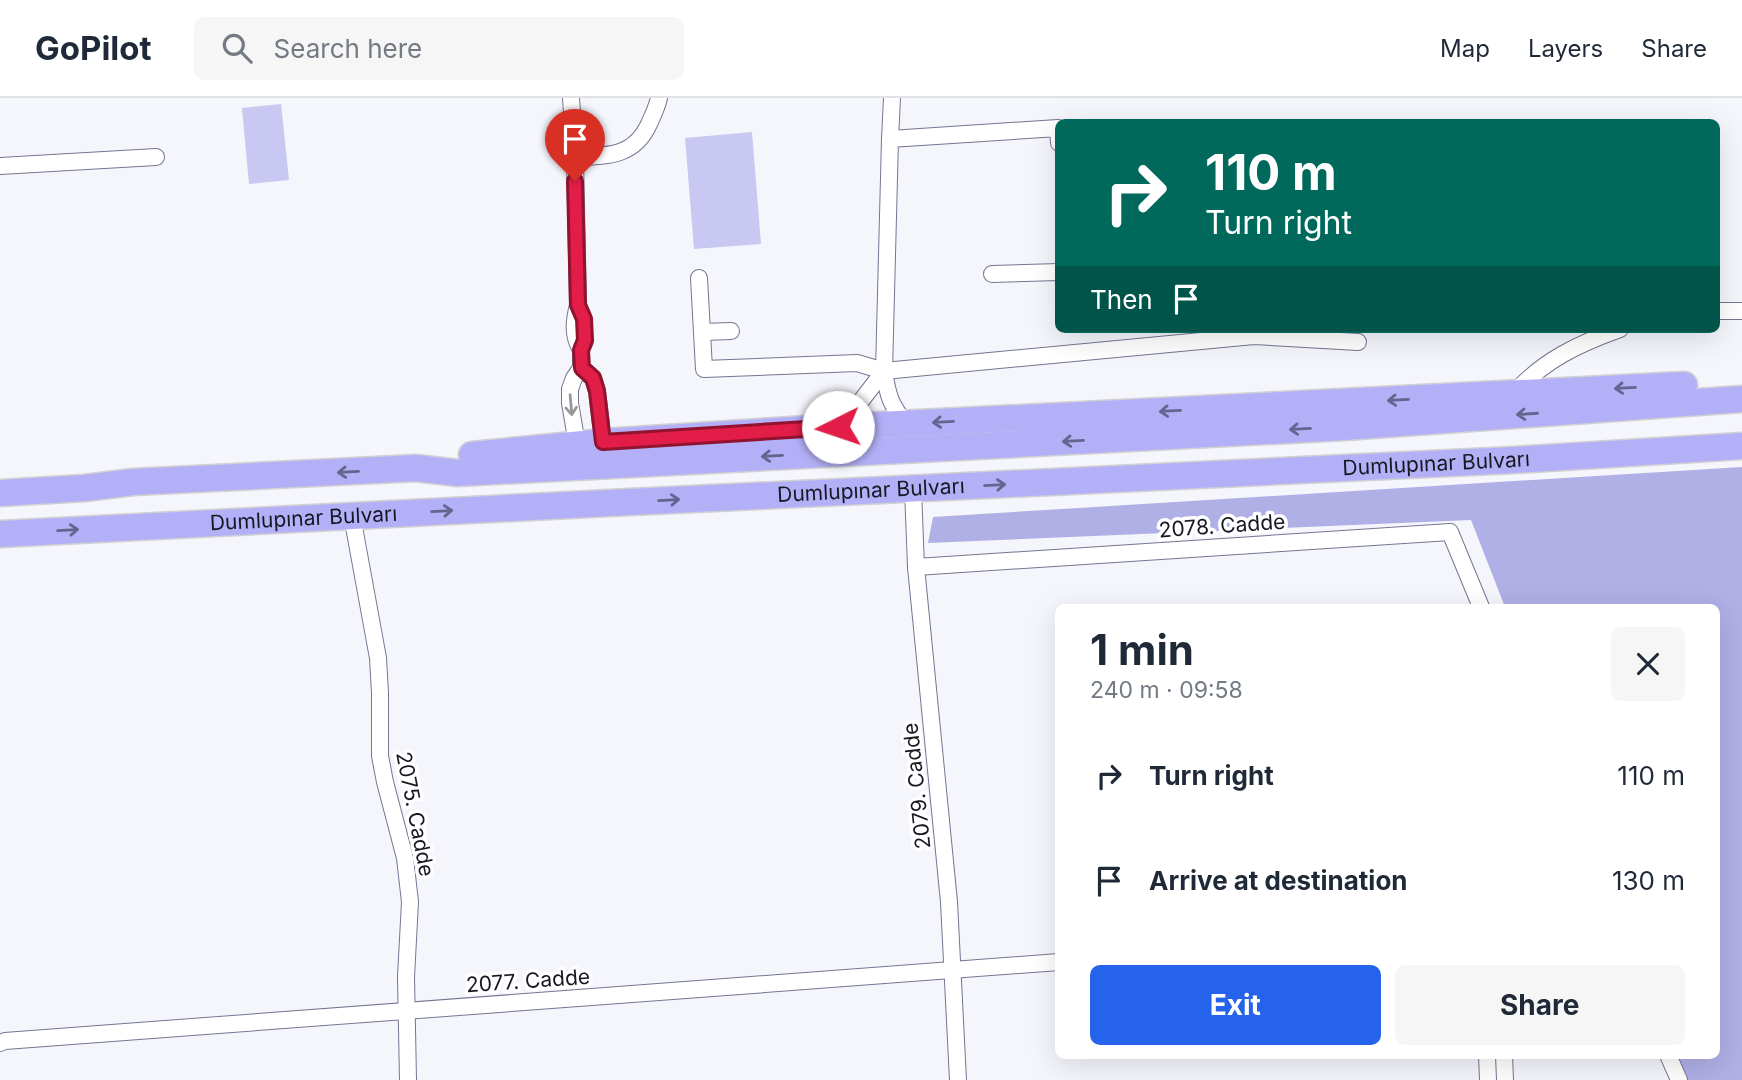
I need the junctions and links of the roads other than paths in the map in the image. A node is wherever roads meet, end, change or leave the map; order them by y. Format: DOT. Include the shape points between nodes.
graph roads {
  1 [pos="571,98"];
  2 [pos="659,98"];
  3 [pos="892,98"];
  4 [pos="1055,128"];
  5 [pos="890,139"];
  6 [pos="156,157"];
  7 [pos="575,157"];
  8 [pos="0,166"];
  9 [pos="1055,272"];
  10 [pos="992,274"];
  11 [pos="699,278"];
  12 [pos="1720,311"];
  13 [pos="1742,311"];
  14 [pos="731,331"];
  15 [pos="702,332"];
  16 [pos="1608,333"];
  17 [pos="1358,342"];
  18 [pos="582,368"];
  19 [pos="884,371"];
  20 [pos="1742,383"];
  21 [pos="1512,394"];
  22 [pos="1742,399"];
  23 [pos="906,424"];
  24 [pos="838,427"];
  25 [pos="603,442"];
  26 [pos="577,444"];
  27 [pos="1742,446"];
  28 [pos="416,468"];
  29 [pos="0,476"];
  30 [pos="133,482"];
  31 [pos="913,489"];
  32 [pos="0,493"];
  33 [pos="352,516"];
  34 [pos="0,534"];
  35 [pos="916,567"];
  36 [pos="1480,604"];
  37 [pos="1055,962"];
  38 [pos="954,970"];
  39 [pos="406,1011"];
  40 [pos="0,1043"];
  41 [pos="1487,1059"];
  42 [pos="1504,1059"];
  43 [pos="1670,1059"];
  44 [pos="408,1080"];
  45 [pos="958,1080"];
  46 [pos="1488,1080"];
  47 [pos="1505,1080"];
  48 [pos="1679,1080"];
  1 -- 7 [label="street"];
  2 -- 7 [label="street" via="645,134 632,148 605,156"];
  3 -- 5 [label="street"];
  4 -- 5 [label="street"];
  5 -- 19 [label="street"];
  6 -- 8 [label="street"];
  7 -- 18 [label="street" via="578,305 574,321"];
  9 -- 10 [label="street"];
  11 -- 15 [label="street"];
  12 -- 13 [label="street"];
  14 -- 15 [label="street"];
  15 -- 19 [label="street" via="704,369 857,363"];
  16 -- 21 [label="street" via="1556,357"];
  17 -- 19 [label="street" via="1254,336"];
  18 -- 25 [label="street" via="593,378 597,391"];
  18 -- 26 [label="street, one-way" via="570,388"];
  19 -- 23 [label="street" via="893,408"];
  19 -- 24 [label="street"];
  20 -- 21 [label="highway, one-way"];
  21 -- 23 [label="highway, one-way"];
  22 -- 28 [label="highway, Dumlupınar Bulvarı, one-way" via="1345,427 458,473"];
  23 -- 24 [label="highway"];
  24 -- 25 [label="highway"];
  25 -- 26 [label="highway"];
  26 -- 28 [label="highway" via="471,456"];
  31 -- 27 [label="highway, Dumlupınar Bulvarı, one-way"];
  28 -- 30 [label="highway, Dumlupınar Bulvarı, one-way"];
  29 -- 30 [label="highway, Dumlupınar Bulvarı"];
  30 -- 32 [label="highway, Dumlupınar Bulvarı"];
  33 -- 31 [label="highway, Dumlupınar Bulvarı, one-way"];
  31 -- 35 [label="street, 2079. Cadde"];
  34 -- 33 [label="highway, Dumlupınar Bulvarı, one-way"];
  33 -- 39 [label="street, 2075. Cadde" via="378,657 380,755 409,892"];
  35 -- 36 [label="street, 2078. Cadde" via="1450,532"];
  35 -- 38 [label="street, 2079. Cadde"];
  37 -- 38 [label="street, 2077. Cadde"];
  38 -- 39 [label="street, 2077. Cadde"];
  38 -- 45 [label="street, 2079. Cadde"];
  39 -- 40 [label="street, 2077. Cadde"];
  39 -- 44 [label="street, 2075. Cadde"];
  41 -- 46 [label="street"];
  42 -- 47 [label="street"];
  43 -- 48 [label="street"];
}
